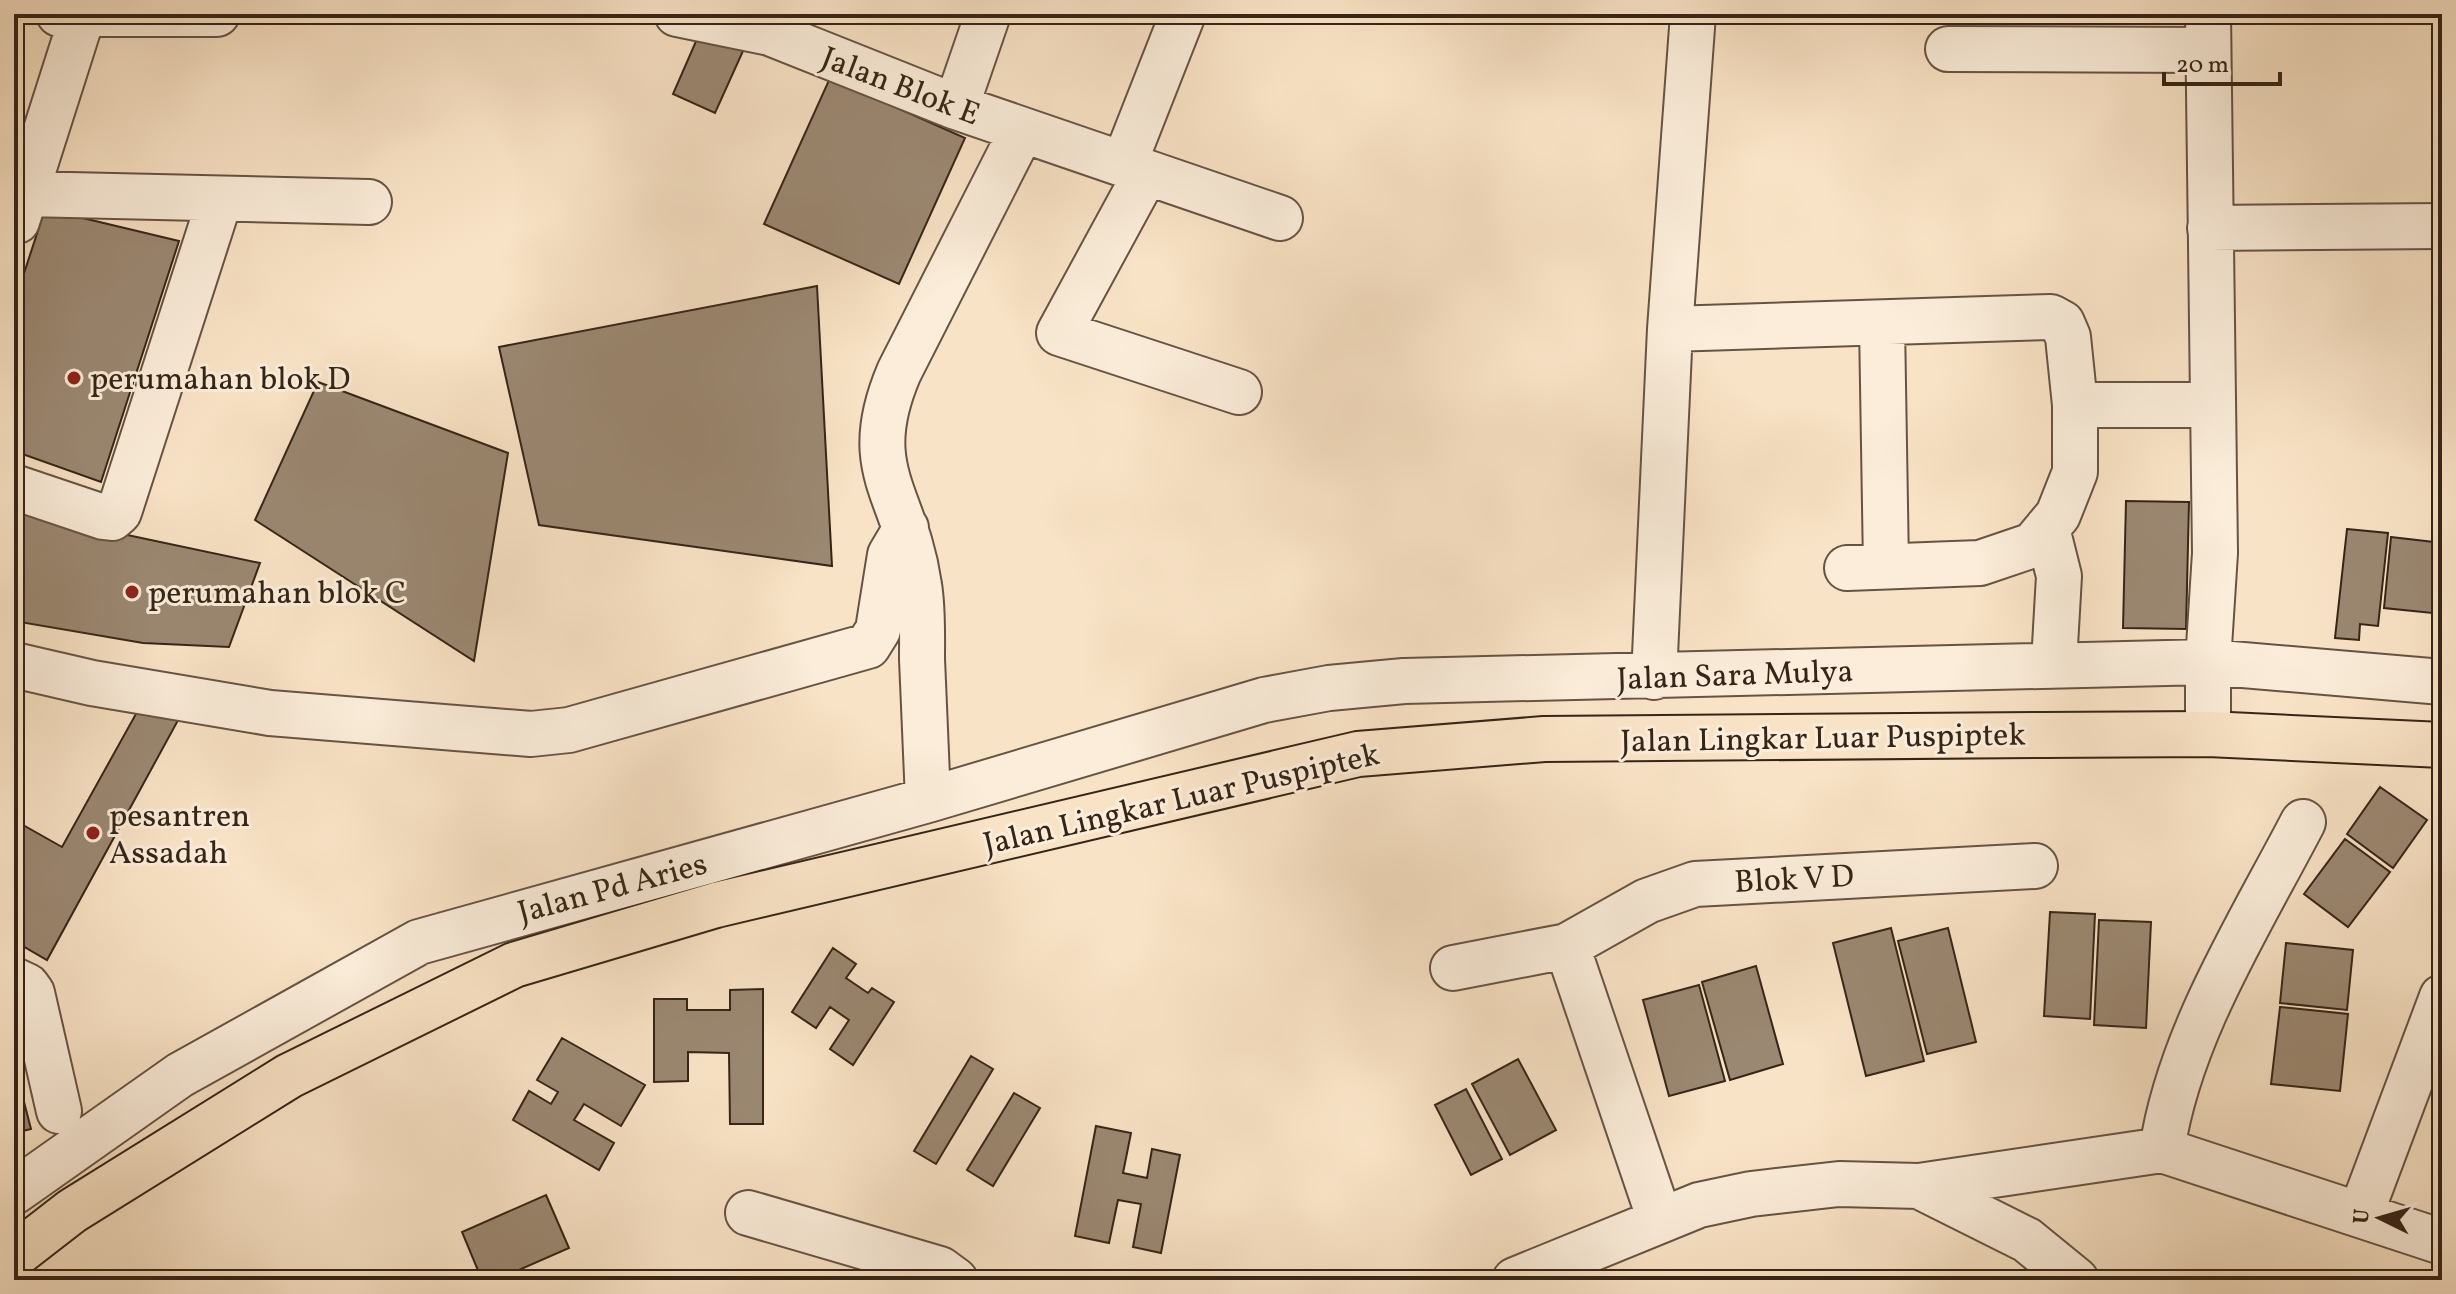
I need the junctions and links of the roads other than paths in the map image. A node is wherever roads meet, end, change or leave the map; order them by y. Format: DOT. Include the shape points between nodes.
graph roads {
  1 [pos="217,14"];
  2 [pos="677,14"];
  3 [pos="988,14"];
  4 [pos="1183,14"];
  5 [pos="1693,14"];
  6 [pos="75,15"];
  7 [pos="775,24"];
  8 [pos="2208,32"];
  9 [pos="1948,49"];
  10 [pos="956,107"];
  11 [pos="1022,130"];
  12 [pos="1135,168"];
  13 [pos="220,199"];
  14 [pos="369,202"];
  15 [pos="18,209"];
  16 [pos="1280,218"];
  17 [pos="2442,226"];
  18 [pos="2210,228"];
  19 [pos="1882,324"];
  20 [pos="1670,329"];
  21 [pos="1239,392"];
  22 [pos="2075,405"];
  23 [pos="2211,405"];
  24 [pos="14,487"];
  25 [pos="906,528"];
  26 [pos="2047,528"];
  27 [pos="2208,662"];
  28 [pos="2054,663"];
  29 [pos="14,665"];
  30 [pos="1654,677"];
  31 [pos="2442,682"];
  32 [pos="1264,700"];
  33 [pos="2208,734"];
  34 [pos="2442,745"];
  35 [pos="928,800"];
  36 [pos="2303,822"];
  37 [pos="2035,866"];
  38 [pos="1567,946"];
  39 [pos="1453,968"];
  40 [pos="14,980"];
  41 [pos="2442,997"];
  42 [pos="59,1111"];
  43 [pos="2162,1150"];
  44 [pos="1919,1186"];
  45 [pos="14,1192"];
  46 [pos="748,1213"];
  47 [pos="2361,1213"];
  48 [pos="1660,1220"];
  49 [pos="2442,1242"];
  50 [pos="14,1256"];
  51 [pos="955,1280"];
  52 [pos="1515,1280"];
  53 [pos="2076,1280"];
  1 -- 6 [label="street"];
  2 -- 7 [label="street, Jalan Blok E"];
  3 -- 10 [label="street"];
  4 -- 12 [label="street"];
  5 -- 20 [label="street"];
  6 -- 15 [label="street"];
  7 -- 10 [label="street, Jalan Blok E"];
  8 -- 9 [label="street"];
  8 -- 18 [label="street"];
  10 -- 11 [label="street, Jalan Blok E"];
  11 -- 12 [label="street, Jalan Blok E"];
  11 -- 25 [label="street" via="889,397 880,439 882,462"];
  12 -- 16 [label="street, Jalan Blok E"];
  12 -- 21 [label="street" via="1059,333"];
  13 -- 14 [label="street"];
  13 -- 15 [label="street"];
  13 -- 24 [label="street" via="119,512 103,517"];
  17 -- 18 [label="street"];
  18 -- 23 [label="street"];
  19 -- 20 [label="street"];
  19 -- 22 [label="street" via="2051,317 2062,323 2068,337"];
  19 -- 26 [label="street" via="1867,567 1980,563 2033,545"];
  20 -- 30 [label="street"];
  22 -- 23 [label="street"];
  22 -- 26 [label="street" via="2075,472 2058,515"];
  23 -- 27 [label="street" via="2215,553"];
  25 -- 29 [label="street" via="890,555 878,630 868,646 569,730 503,732 270,713"];
  25 -- 35 [label="street" via="920,587"];
  26 -- 28 [label="street" via="2059,576"];
  27 -- 28 [label="street, Jalan Sara Mulya"];
  27 -- 31 [label="street, Jalan Sara Mulya"];
  27 -- 33 [label="street"];
  28 -- 30 [label="street, Jalan Sara Mulya"];
  30 -- 32 [label="street, Jalan Sara Mulya" via="1404,681"];
  32 -- 35 [label="street, Jalan Pd Aries"];
  33 -- 34 [label="main road, Jalan Lingkar Luar Puspiptek"];
  33 -- 50 [label="main road, Jalan Lingkar Luar Puspiptek" via="1544,739 1358,754 716,905 514,965 289,1076 72,1211"];
  35 -- 45 [label="street, Jalan Pd Aries" via="419,942 180,1075"];
  36 -- 43 [label="street" via="2210,1000 2166,1121"];
  37 -- 38 [label="street, Blok V D" via="1695,884 1647,901"];
  38 -- 39 [label="street, Blok V D"];
  38 -- 48 [label="street"];
  40 -- 42 [label="street" via="32,993"];
  41 -- 47 [label="street"];
  43 -- 44 [label="street"];
  43 -- 47 [label="street"];
  44 -- 48 [label="street" via="1839,1184 1751,1194"];
  44 -- 53 [label="street" via="2027,1240"];
  46 -- 51 [label="street" via="940,1269"];
  47 -- 49 [label="street"];
  48 -- 52 [label="street"];
}
